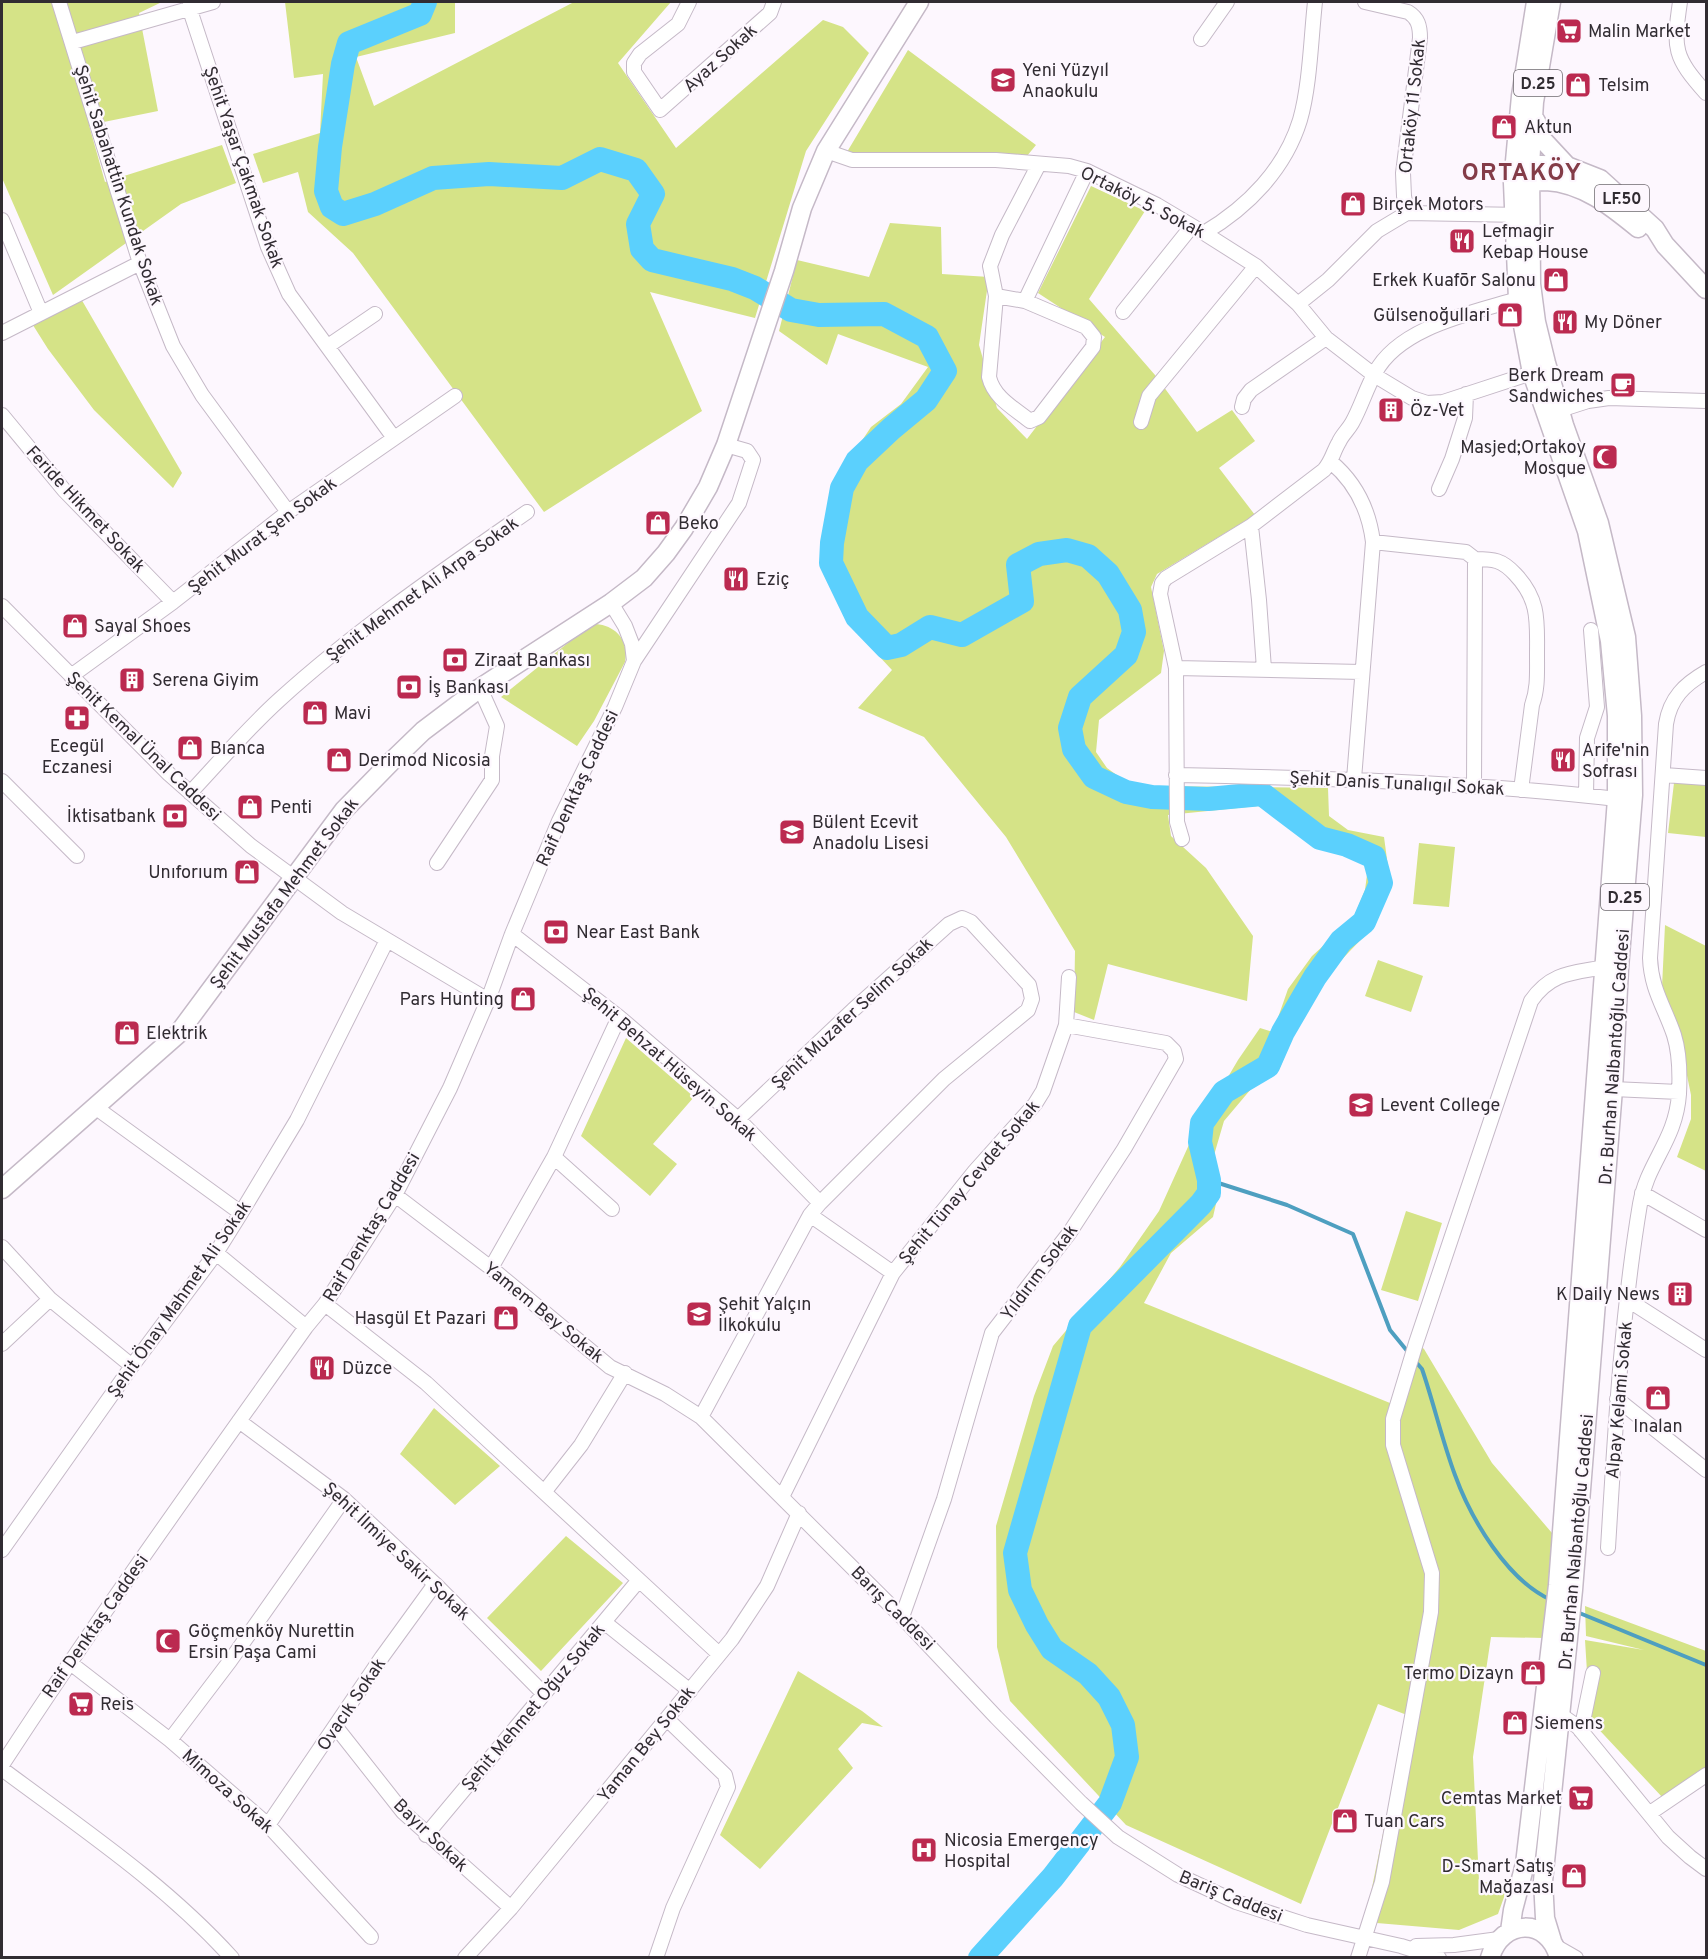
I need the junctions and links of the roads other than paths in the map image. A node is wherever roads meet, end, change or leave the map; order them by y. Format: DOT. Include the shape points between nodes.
graph roads {
  1 [pos="59,2"];
  2 [pos="213,2"];
  3 [pos="689,2"];
  4 [pos="774,2"];
  5 [pos="919,2"];
  6 [pos="1227,2"];
  7 [pos="1315,2"];
  8 [pos="1366,2"];
  9 [pos="1536,2"];
  10 [pos="1551,2"];
  11 [pos="1680,2"];
  12 [pos="189,7"];
  13 [pos="1201,39"];
  14 [pos="73,42"];
  15 [pos="1707,93"];
  16 [pos="1534,113"];
  17 [pos="826,151"];
  18 [pos="1039,164"];
  19 [pos="1522,164"];
  20 [pos="1567,166"];
  21 [pos="1087,171"];
  22 [pos="1521,183"];
  23 [pos="1407,213"];
  24 [pos="1521,215"];
  25 [pos="2,220"];
  26 [pos="1198,229"];
  27 [pos="1665,245"];
  28 [pos="140,264"];
  29 [pos="1256,266"];
  30 [pos="1707,289"];
  31 [pos="996,296"];
  32 [pos="1518,299"];
  33 [pos="1025,302"];
  34 [pos="1298,304"];
  35 [pos="1123,312"];
  36 [pos="41,313"];
  37 [pos="375,314"];
  38 [pos="2,333"];
  39 [pos="1326,338"];
  40 [pos="328,345"];
  41 [pos="1532,373"];
  42 [pos="1374,375"];
  43 [pos="1466,394"];
  44 [pos="455,396"];
  45 [pos="1699,401"];
  46 [pos="1242,407"];
  47 [pos="1560,410"];
  48 [pos="1707,411"];
  49 [pos="2,415"];
  50 [pos="1141,422"];
  51 [pos="394,438"];
  52 [pos="726,445"];
  53 [pos="1331,462"];
  54 [pos="1439,489"];
  55 [pos="288,512"];
  56 [pos="526,512"];
  57 [pos="1251,526"];
  58 [pos="1373,542"];
  59 [pos="1475,559"];
  60 [pos="173,602"];
  61 [pos="611,603"];
  62 [pos="2,606"];
  63 [pos="1592,630"];
  64 [pos="634,661"];
  65 [pos="1176,668"];
  66 [pos="1264,669"];
  67 [pos="1362,672"];
  68 [pos="1707,672"];
  69 [pos="71,676"];
  70 [pos="480,688"];
  71 [pos="1664,775"];
  72 [pos="1707,778"];
  73 [pos="1176,779"];
  74 [pos="1354,779"];
  75 [pos="2,781"];
  76 [pos="1474,786"];
  77 [pos="1521,790"];
  78 [pos="190,793"];
  79 [pos="1586,796"];
  80 [pos="1617,799"];
  81 [pos="1182,839"];
  82 [pos="77,856"];
  83 [pos="437,863"];
  84 [pos="294,878"];
  85 [pos="512,934"];
  86 [pos="387,940"];
  87 [pos="1605,967"];
  88 [pos="1069,977"];
  89 [pos="488,1000"];
  90 [pos="619,1017"];
  91 [pos="1066,1025"];
  92 [pos="1613,1089"];
  93 [pos="1679,1092"];
  94 [pos="95,1107"];
  95 [pos="738,1119"];
  96 [pos="554,1157"];
  97 [pos="2,1189"];
  98 [pos="1642,1193"];
  99 [pos="395,1195"];
  100 [pos="820,1203"];
  101 [pos="612,1209"];
  102 [pos="241,1213"];
  103 [pos="810,1215"];
  104 [pos="1707,1230"];
  105 [pos="2,1246"];
  106 [pos="216,1253"];
  107 [pos="491,1268"];
  108 [pos="893,1273"];
  109 [pos="50,1299"];
  110 [pos="1628,1300"];
  111 [pos="325,1304"];
  112 [pos="306,1327"];
  113 [pos="2,1344"];
  114 [pos="1707,1350"];
  115 [pos="132,1366"];
  116 [pos="625,1373"];
  117 [pos="1617,1399"];
  118 [pos="701,1417"];
  119 [pos="239,1421"];
  120 [pos="1707,1470"];
  121 [pos="545,1491"];
  122 [pos="782,1497"];
  123 [pos="344,1499"];
  124 [pos="799,1513"];
  125 [pos="1608,1548"];
  126 [pos="2,1550"];
  127 [pos="639,1580"];
  128 [pos="435,1584"];
  129 [pos="1565,1587"];
  130 [pos="902,1617"];
  131 [pos="604,1622"];
  132 [pos="1561,1635"];
  133 [pos="719,1654"];
  134 [pos="69,1662"];
  135 [pos="1593,1673"];
  136 [pos="690,1690"];
  137 [pos="544,1694"];
  138 [pos="1561,1715"];
  139 [pos="667,1719"];
  140 [pos="336,1727"];
  141 [pos="1581,1731"];
  142 [pos="170,1740"];
  143 [pos="2,1767"];
  144 [pos="1707,1775"];
  145 [pos="1081,1803"];
  146 [pos="1650,1814"];
  147 [pos="268,1825"];
  148 [pos="426,1835"];
  149 [pos="1707,1869"];
  150 [pos="511,1908"];
  151 [pos="1504,1935"];
  152 [pos="371,1937"];
  153 [pos="1365,1938"];
  154 [pos="1401,1946"];
  155 [pos="1555,1948"];
  156 [pos="224,1955"];
  157 [pos="465,1958"];
  158 [pos="656,1958"];
  159 [pos="1358,1958"];
  160 [pos="1439,1958"];
  161 [pos="1490,1958"];
  162 [pos="1576,1958"];
  1 -- 14 [label="street, Şehit Sabahattin Kundak Sokak"];
  2 -- 12 [label="street"];
  3 -- 4 [label="street, Ayaz Sokak" via="678,24 634,63 634,72 660,110 770,13"];
  5 -- 17 [label="main road, Şehit Mustafa Mehmet Sokak"];
  6 -- 13 [label="street"];
  7 -- 26 [label="street" via="1305,97 1293,139 1268,179 1235,213"];
  8 -- 23 [label="street, Ortaköy 11 Sokak" via="1408,12 1419,25 1403,173"];
  9 -- 19 [label="main road, D.25" via="1521,96"];
  10 -- 16 [label="main road, D.25"];
  11 -- 15 [label="street" via="1677,52 1687,71"];
  12 -- 14 [label="street"];
  12 -- 40 [label="street, Şehit Yaşar Çakmak Sokak" via="268,247 289,294"];
  14 -- 28 [label="street, Şehit Sabahattin Kundak Sokak"];
  16 -- 19 [label="main road, D.25"];
  16 -- 20 [label="main road" via="1541,138"];
  17 -- 18 [label="street, Ortaköy 5. Sokak" via="852,160 996,160"];
  17 -- 52 [label="main road, Şehit Mustafa Mehmet Sokak" via="802,208"];
  18 -- 21 [label="street, Ortaköy 5. Sokak"];
  18 -- 31 [label="street" via="990,266"];
  19 -- 20 [label="main road, LF.50"];
  19 -- 22 [label="main road, D.25"];
  20 -- 27 [label="main road, LF.50" via="1600,179 1655,229"];
  21 -- 26 [label="street, Ortaköy 5. Sokak"];
  21 -- 33 [label="street"];
  22 -- 24 [label="main road, D.25"];
  22 -- 27 [label="main road, LF.50" via="1544,181 1577,187"];
  23 -- 24 [label="street"];
  23 -- 34 [label="street" via="1377,231"];
  24 -- 32 [label="main road, Dr. Burhan Nalbantoğlu Caddesi / D.25"];
  24 -- 47 [label="main road, Dr. Burhan Nalbantoğlu Caddesi / D.25" via="1536,322"];
  25 -- 36 [label="street"];
  26 -- 29 [label="street, Ortaköy 5. Sokak"];
  26 -- 35 [label="street"];
  27 -- 30 [label="main road, LF.50"];
  28 -- 36 [label="street"];
  28 -- 55 [label="street, Şehit Sabahattin Kundak Sokak" via="179,356"];
  29 -- 34 [label="street, Ortaköy 5. Sokak"];
  29 -- 50 [label="street" via="1149,396"];
  31 -- 33 [label="street"];
  31 -- 33 [label="street" via="990,382 999,397 1030,421 1039,417 1095,342 1086,327"];
  32 -- 41 [label="main road, Dr. Burhan Nalbantoğlu Caddesi / D.25"];
  32 -- 42 [label="street" via="1416,335 1383,358"];
  34 -- 39 [label="street, Ortaköy 5. Sokak"];
  36 -- 38 [label="street"];
  37 -- 40 [label="street"];
  39 -- 42 [label="street, Ortaköy 5. Sokak"];
  39 -- 46 [label="street" via="1251,390"];
  40 -- 51 [label="street, Şehit Yaşar Çakmak Sokak"];
  41 -- 43 [label="street, Ortaköy 5. Sokak"];
  41 -- 80 [label="main road, Dr. Burhan Nalbantoğlu Caddesi / D.25" via="1587,531 1610,640 1617,716"];
  42 -- 43 [label="street, Ortaköy 5. Sokak" via="1404,394 1428,403"];
  42 -- 53 [label="street"];
  43 -- 54 [label="street" via="1465,418"];
  44 -- 51 [label="street, Şehit Murat Şen Sokak"];
  45 -- 47 [label="street" via="1609,398"];
  45 -- 48 [label="street"];
  47 -- 92 [label="main road, Dr. Burhan Nalbantoğlu Caddesi / D.25" via="1599,523 1626,637 1633,795"];
  49 -- 60 [label="street, Feride Hikmet Sokak" via="64,490"];
  51 -- 55 [label="street, Şehit Murat Şen Sokak"];
  52 -- 61 [label="main road, Şehit Mustafa Mehmet Sokak" via="708,487 666,553 644,578"];
  52 -- 64 [label="street, Raif Denktaş Caddesi" via="747,452 753,460 739,503"];
  53 -- 57 [label="street"];
  53 -- 58 [label="street" via="1360,496"];
  55 -- 60 [label="street, Şehit Murat Şen Sokak"];
  56 -- 78 [label="street, Şehit Mehmet Ali Arpa Sokak" via="346,642 277,702"];
  57 -- 65 [label="street" via="1162,583 1160,594"];
  57 -- 66 [label="street"];
  58 -- 59 [label="street" via="1466,552"];
  58 -- 67 [label="street"];
  59 -- 76 [label="street"];
  59 -- 77 [label="street" via="1495,559 1509,568 1527,586 1534,602 1537,693"];
  60 -- 69 [label="street, Şehit Murat Şen Sokak"];
  61 -- 64 [label="street" via="625,626"];
  61 -- 70 [label="main road, Şehit Mustafa Mehmet Sokak"];
  62 -- 69 [label="street, Şehit Kemal Ünal Caddesi"];
  63 -- 79 [label="street" via="1597,707 1587,738"];
  64 -- 85 [label="street, Raif Denktaş Caddesi" via="558,821"];
  65 -- 66 [label="street"];
  65 -- 73 [label="street"];
  66 -- 67 [label="street"];
  67 -- 74 [label="street"];
  68 -- 71 [label="street, Alpay Kelami Sokak" via="1686,686 1670,706"];
  69 -- 78 [label="street, Şehit Kemal Ünal Caddesi"];
  70 -- 83 [label="street" via="497,726 492,780"];
  70 -- 84 [label="main road, Şehit Mustafa Mehmet Sokak" via="423,731 344,810"];
  71 -- 72 [label="street"];
  71 -- 93 [label="street, Alpay Kelami Sokak" via="1650,958 1654,990 1676,1042"];
  73 -- 74 [label="street, Şehit Danis Tunalıgıl Sokak"];
  73 -- 81 [label="street"];
  74 -- 76 [label="street, Şehit Danis Tunalıgıl Sokak"];
  75 -- 82 [label="street"];
  76 -- 77 [label="street, Şehit Danis Tunalıgıl Sokak"];
  77 -- 79 [label="street, Şehit Danis Tunalıgıl Sokak"];
  78 -- 84 [label="street, Şehit Kemal Ünal Caddesi"];
  79 -- 80 [label="street, Şehit Danis Tunalıgıl Sokak"];
  80 -- 87 [label="main road, Dr. Burhan Nalbantoğlu Caddesi / D.25"];
  84 -- 86 [label="street, Şehit Kemal Ünal Caddesi"];
  84 -- 94 [label="main road, Şehit Mustafa Mehmet Sokak" via="178,1034"];
  85 -- 89 [label="street, Raif Denktaş Caddesi"];
  85 -- 90 [label="street, Şehit Behzat Hüseyin Sokak"];
  86 -- 89 [label="street, Şehit Kemal Ünal Caddesi"];
  86 -- 102 [label="street, Şehit Önay Mahmet Ali Sokak" via="297,1120"];
  87 -- 129 [label="main road, Dr. Burhan Nalbantoğlu Caddesi / D.25"];
  87 -- 153 [label="street" via="1555,977 1531,1001 1393,1419 1393,1445 1432,1573 1431,1612 1382,1882"];
  88 -- 91 [label="street, Şehit Tünay Cevdet Sokak"];
  89 -- 99 [label="street, Raif Denktaş Caddesi" via="450,1088"];
  90 -- 95 [label="street, Şehit Behzat Hüseyin Sokak"];
  90 -- 96 [label="street"];
  91 -- 108 [label="street, Şehit Tünay Cevdet Sokak" via="1035,1104"];
  91 -- 130 [label="street, Yıldırım Sokak" via="1166,1043 1176,1059 1070,1232 993,1333 944,1499"];
  92 -- 93 [label="street"];
  92 -- 129 [label="main road, Dr. Burhan Nalbantoğlu Caddesi / D.25"];
  93 -- 98 [label="street, Alpay Kelami Sokak" via="1671,1132"];
  94 -- 97 [label="main road, Şehit Mustafa Mehmet Sokak"];
  94 -- 102 [label="street"];
  95 -- 100 [label="street, Şehit Behzat Hüseyin Sokak"];
  95 -- 100 [label="street, Şehit Muzafer Selim Sokak" via="949,924 962,918 971,922 1029,985 1032,999 1028,1010 944,1079"];
  96 -- 101 [label="street"];
  96 -- 107 [label="street"];
  98 -- 104 [label="street"];
  98 -- 110 [label="street, Alpay Kelami Sokak"];
  99 -- 107 [label="street, Yamem Bey Sokak"];
  99 -- 111 [label="street, Raif Denktaş Caddesi"];
  100 -- 103 [label="street"];
  102 -- 106 [label="street, Şehit Önay Mahmet Ali Sokak"];
  103 -- 108 [label="street"];
  103 -- 118 [label="street"];
  105 -- 109 [label="street"];
  106 -- 112 [label="street"];
  106 -- 115 [label="street, Şehit Önay Mahmet Ali Sokak"];
  107 -- 116 [label="street, Yamem Bey Sokak" via="610,1366"];
  108 -- 122 [label="street, Şehit Tünay Cevdet Sokak"];
  109 -- 113 [label="street"];
  109 -- 115 [label="street"];
  110 -- 114 [label="street"];
  110 -- 117 [label="street, Alpay Kelami Sokak"];
  111 -- 112 [label="street, Raif Denktaş Caddesi"];
  111 -- 121 [label="street" via="426,1383"];
  112 -- 119 [label="street, Raif Denktaş Caddesi"];
  115 -- 126 [label="street, Şehit Önay Mahmet Ali Sokak"];
  116 -- 118 [label="street, Yamem Bey Sokak"];
  116 -- 121 [label="street" via="581,1445"];
  117 -- 120 [label="street"];
  117 -- 125 [label="street, Alpay Kelami Sokak"];
  118 -- 122 [label="street, Barış Caddesi"];
  119 -- 123 [label="street, Şehit İlmiye Sakir Sokak"];
  119 -- 134 [label="street, Raif Denktaş Caddesi"];
  121 -- 127 [label="street"];
  122 -- 124 [label="street, Barış Caddesi"];
  123 -- 128 [label="street, Şehit İlmiye Sakir Sokak"];
  123 -- 142 [label="street"];
  124 -- 130 [label="street, Barış Caddesi"];
  124 -- 133 [label="street, Yaman Bey Sokak" via="759,1600"];
  127 -- 131 [label="street, Şehit Mehmet Oğuz Sokak"];
  127 -- 133 [label="street"];
  128 -- 137 [label="street, Şehit İlmiye Sakir Sokak"];
  128 -- 140 [label="street, Ovacık Sokak"];
  129 -- 132 [label="main road, Dr. Burhan Nalbantoğlu Caddesi / D.25"];
  130 -- 145 [label="street, Barış Caddesi"];
  131 -- 136 [label="street"];
  131 -- 137 [label="street, Şehit Mehmet Oğuz Sokak"];
  132 -- 138 [label="main road, Dr. Burhan Nalbantoğlu Caddesi / D.25"];
  132 -- 151 [label="main road, Dr. Burhan Nalbantoğlu Caddesi / D.25" via="1525,1864"];
  133 -- 136 [label="street, Yaman Bey Sokak"];
  134 -- 142 [label="street, Mimoza Sokak"];
  134 -- 143 [label="street, Raif Denktaş Caddesi"];
  135 -- 141 [label="street"];
  136 -- 139 [label="street, Yaman Bey Sokak"];
  137 -- 148 [label="street, Şehit Mehmet Oğuz Sokak"];
  138 -- 141 [label="street"];
  138 -- 155 [label="main road, Dr. Burhan Nalbantoğlu Caddesi / D.25" via="1543,1881 1544,1910"];
  139 -- 150 [label="street, Yaman Bey Sokak"];
  139 -- 158 [label="street" via="725,1775 728,1787 673,1908"];
  140 -- 147 [label="street, Ovacık Sokak"];
  140 -- 148 [label="street, Bayır Sokak"];
  141 -- 146 [label="street"];
  142 -- 147 [label="street, Mimoza Sokak"];
  143 -- 156 [label="street" via="166,1895 195,1920"];
  144 -- 146 [label="street"];
  145 -- 153 [label="street, Bariş Caddesi" via="1118,1837 1178,1875 1236,1902 1286,1919"];
  146 -- 149 [label="street" via="1681,1850"];
  147 -- 152 [label="street, Mimoza Sokak"];
  148 -- 150 [label="street, Bayır Sokak"];
  150 -- 157 [label="street, Yaman Bey Sokak"];
  151 -- 154 [label="street, Bariş Caddesi" via="1454,1945"];
  151 -- 155 [label="main road" via="1533,1928 1543,1933"];
  151 -- 161 [label="main road, D.25" via="1493,1947"];
  153 -- 154 [label="street, Bariş Caddesi"];
  153 -- 159 [label="street"];
  154 -- 160 [label="street, Bariş Caddesi"];
  155 -- 162 [label="street"];
}
